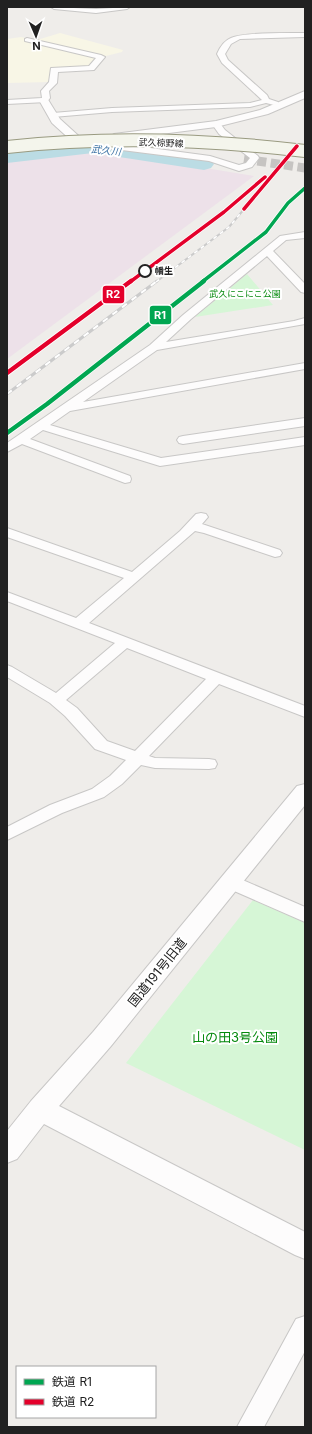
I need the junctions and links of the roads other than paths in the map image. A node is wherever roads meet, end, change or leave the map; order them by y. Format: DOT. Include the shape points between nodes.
graph roads {
  1 [pos="54,7"];
  2 [pos="127,7"];
  3 [pos="305,35"];
  4 [pos="27,40"];
  5 [pos="305,94"];
  6 [pos="44,100"];
  7 [pos="266,101"];
  8 [pos="7,102"];
  9 [pos="280,105"];
  10 [pos="53,115"];
  11 [pos="216,124"];
  12 [pos="78,141"];
  13 [pos="7,150"];
  14 [pos="305,151"];
  15 [pos="305,156"];
  16 [pos="244,159"];
  17 [pos="305,161"];
  18 [pos="305,235"];
  19 [pos="268,251"];
  20 [pos="305,290"];
  21 [pos="305,321"];
  22 [pos="154,347"];
  23 [pos="305,366"];
  24 [pos="65,409"];
  25 [pos="305,422"];
  26 [pos="41,426"];
  27 [pos="20,439"];
  28 [pos="182,440"];
  29 [pos="305,441"];
  30 [pos="7,448"];
  31 [pos="125,479"];
  32 [pos="7,532"];
  33 [pos="275,553"];
  34 [pos="133,577"];
  35 [pos="7,596"];
  36 [pos="78,624"];
  37 [pos="125,642"];
  38 [pos="7,670"];
  39 [pos="217,677"];
  40 [pos="56,700"];
  41 [pos="305,712"];
  42 [pos="137,758"];
  43 [pos="209,764"];
  44 [pos="305,791"];
  45 [pos="7,834"];
  46 [pos="231,882"];
  47 [pos="305,915"];
  48 [pos="40,1109"];
  49 [pos="7,1151"];
  50 [pos="305,1246"];
  51 [pos="305,1327"];
  52 [pos="250,1427"];
  1 -- 2 [label="street" via="96,11"];
  3 -- 7 [label="street" via="240,37 232,40 223,49 221,54 225,61"];
  4 -- 6 [label="street" via="101,57 91,68 54,70 53,82 45,91"];
  5 -- 9 [label="street"];
  6 -- 8 [label="street"];
  6 -- 10 [label="street"];
  7 -- 9 [label="street"];
  7 -- 10 [label="street" via="250,105 112,110"];
  9 -- 11 [label="street"];
  10 -- 12 [label="street" via="58,124"];
  11 -- 12 [label="street"];
  11 -- 12 [label="street" via="222,132 255,158 249,164 239,168 203,158"];
  12 -- 13 [label="street"];
  12 -- 16 [label="street"];
  13 -- 14 [label="main road, bridge" via="79,140 139,138 207,141"];
  13 -- 15 [label="main road, 武久椋野線" via="104,144 220,147"];
  13 -- 17 [label="main road" via="152,146 225,151"];
  18 -- 19 [label="street" via="283,238"];
  19 -- 20 [label="street"];
  19 -- 22 [label="street"];
  21 -- 22 [label="street"];
  22 -- 24 [label="street"];
  23 -- 24 [label="street"];
  24 -- 26 [label="street"];
  25 -- 28 [label="street"];
  26 -- 27 [label="street"];
  26 -- 29 [label="street" via="160,462"];
  27 -- 30 [label="street"];
  27 -- 31 [label="street"];
  32 -- 34 [label="street"];
  33 -- 34 [label="street" via="206,529 197,522"];
  34 -- 36 [label="street"];
  35 -- 36 [label="street"];
  36 -- 37 [label="street"];
  37 -- 39 [label="street"];
  37 -- 40 [label="street"];
  38 -- 40 [label="street"];
  39 -- 41 [label="street"];
  39 -- 42 [label="street"];
  40 -- 42 [label="street" via="102,745"];
  42 -- 43 [label="street" via="155,763"];
  42 -- 45 [label="street" via="116,780 98,793 56,809"];
  44 -- 46 [label="street, 国道191号旧道"];
  46 -- 47 [label="street"];
  46 -- 48 [label="street, 国道191号旧道" via="102,1039"];
  48 -- 49 [label="street, 国道191号旧道"];
  48 -- 50 [label="street"];
  51 -- 52 [label="street"];
}
